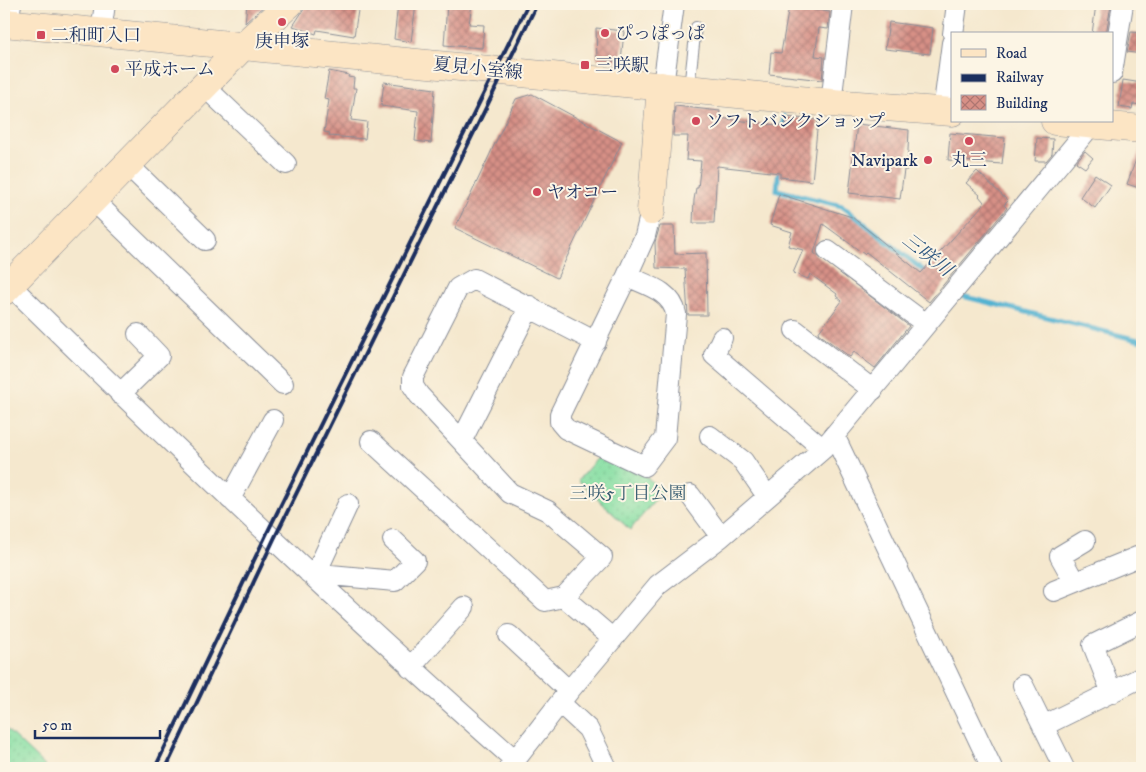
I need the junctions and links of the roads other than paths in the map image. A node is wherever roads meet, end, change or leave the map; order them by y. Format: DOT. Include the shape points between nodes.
graph roads {
  1 [pos="105,4"];
  2 [pos="289,4"];
  3 [pos="674,4"];
  4 [pos="843,4"];
  5 [pos="957,4"];
  6 [pos="1123,4"];
  7 [pos="7,16"];
  8 [pos="696,27"];
  9 [pos="101,32"];
  10 [pos="954,32"];
  11 [pos="244,45"];
  12 [pos="951,60"];
  13 [pos="1114,60"];
  14 [pos="204,86"];
  15 [pos="671,87"];
  16 [pos="831,103"];
  17 [pos="948,112"];
  18 [pos="1071,122"];
  19 [pos="1100,124"];
  20 [pos="1142,129"];
  21 [pos="127,164"];
  22 [pos="286,164"];
  23 [pos="93,200"];
  24 [pos="650,211"];
  25 [pos="205,240"];
  26 [pos="828,251"];
  27 [pos="627,276"];
  28 [pos="7,288"];
  29 [pos="530,306"];
  30 [pos="926,324"];
  31 [pos="795,330"];
  32 [pos="138,334"];
  33 [pos="722,338"];
  34 [pos="596,342"];
  35 [pos="283,384"];
  36 [pos="873,390"];
  37 [pos="120,394"];
  38 [pos="273,420"];
  39 [pos="710,436"];
  40 [pos="462,440"];
  41 [pos="371,441"];
  42 [pos="828,442"];
  43 [pos="690,495"];
  44 [pos="767,496"];
  45 [pos="230,500"];
  46 [pos="348,504"];
  47 [pos="721,537"];
  48 [pos="393,540"];
  49 [pos="1085,541"];
  50 [pos="1142,555"];
  51 [pos="313,573"];
  52 [pos="1074,581"];
  53 [pos="1054,591"];
  54 [pos="564,597"];
  55 [pos="464,607"];
  56 [pos="1142,621"];
  57 [pos="509,635"];
  58 [pos="613,640"];
  59 [pos="410,668"];
  60 [pos="1142,677"];
  61 [pos="1023,685"];
  62 [pos="1112,693"];
  63 [pos="565,697"];
  64 [pos="1043,726"];
  65 [pos="512,764"];
  66 [pos="607,768"];
  67 [pos="992,768"];
  68 [pos="1064,768"];
  1 -- 9 [label="street"];
  2 -- 11 [label="main road"];
  3 -- 15 [label="street"];
  4 -- 16 [label="street"];
  5 -- 10 [label="street"];
  6 -- 13 [label="street"];
  7 -- 9 [label="main road, 夏見小室線"];
  8 -- 15 [label="lane"];
  9 -- 11 [label="main road, 夏見小室線"];
  11 -- 14 [label="main road"];
  11 -- 15 [label="main road, 夏見小室線"];
  12 -- 17 [label="street"];
  14 -- 21 [label="main road"];
  14 -- 22 [label="street"];
  15 -- 16 [label="main road, 夏見小室線"];
  15 -- 24 [label="main road"];
  16 -- 17 [label="main road, 夏見小室線"];
  18 -- 19 [label="main road"];
  19 -- 20 [label="main road"];
  19 -- 30 [label="street"];
  21 -- 23 [label="main road"];
  21 -- 25 [label="street"];
  23 -- 28 [label="main road"];
  23 -- 35 [label="street"];
  24 -- 27 [label="street" via="645,236"];
  26 -- 30 [label="street"];
  27 -- 34 [label="street"];
  27 -- 34 [label="street" via="669,296 676,314 665,438 644,466 566,429 560,422 560,414"];
  28 -- 37 [label="street"];
  29 -- 34 [label="street"];
  29 -- 40 [label="street"];
  29 -- 40 [label="street" via="474,279 458,288 413,377 413,386"];
  30 -- 36 [label="street"];
  31 -- 36 [label="street"];
  32 -- 37 [label="street" via="159,356"];
  33 -- 42 [label="street" via="714,355"];
  36 -- 42 [label="street"];
  37 -- 45 [label="street"];
  38 -- 45 [label="street"];
  39 -- 44 [label="street" via="742,461"];
  40 -- 54 [label="street" via="510,493 548,511 602,558"];
  41 -- 54 [label="street" via="545,601"];
  42 -- 44 [label="street"];
  42 -- 67 [label="street"];
  43 -- 47 [label="street"];
  44 -- 47 [label="street"];
  45 -- 51 [label="street"];
  46 -- 51 [label="street"];
  47 -- 58 [label="street" via="658,585"];
  48 -- 51 [label="street" via="415,561 395,581"];
  49 -- 52 [label="street" via="1060,556"];
  50 -- 52 [label="street"];
  51 -- 59 [label="street"];
  52 -- 53 [label="street"];
  54 -- 58 [label="street"];
  55 -- 59 [label="street"];
  56 -- 62 [label="street" via="1093,645"];
  57 -- 63 [label="street"];
  58 -- 63 [label="street"];
  59 -- 65 [label="street"];
  60 -- 62 [label="street"];
  61 -- 64 [label="street"];
  62 -- 64 [label="street"];
  63 -- 65 [label="street"];
  63 -- 66 [label="street" via="588,729"];
  64 -- 68 [label="street"];
}
